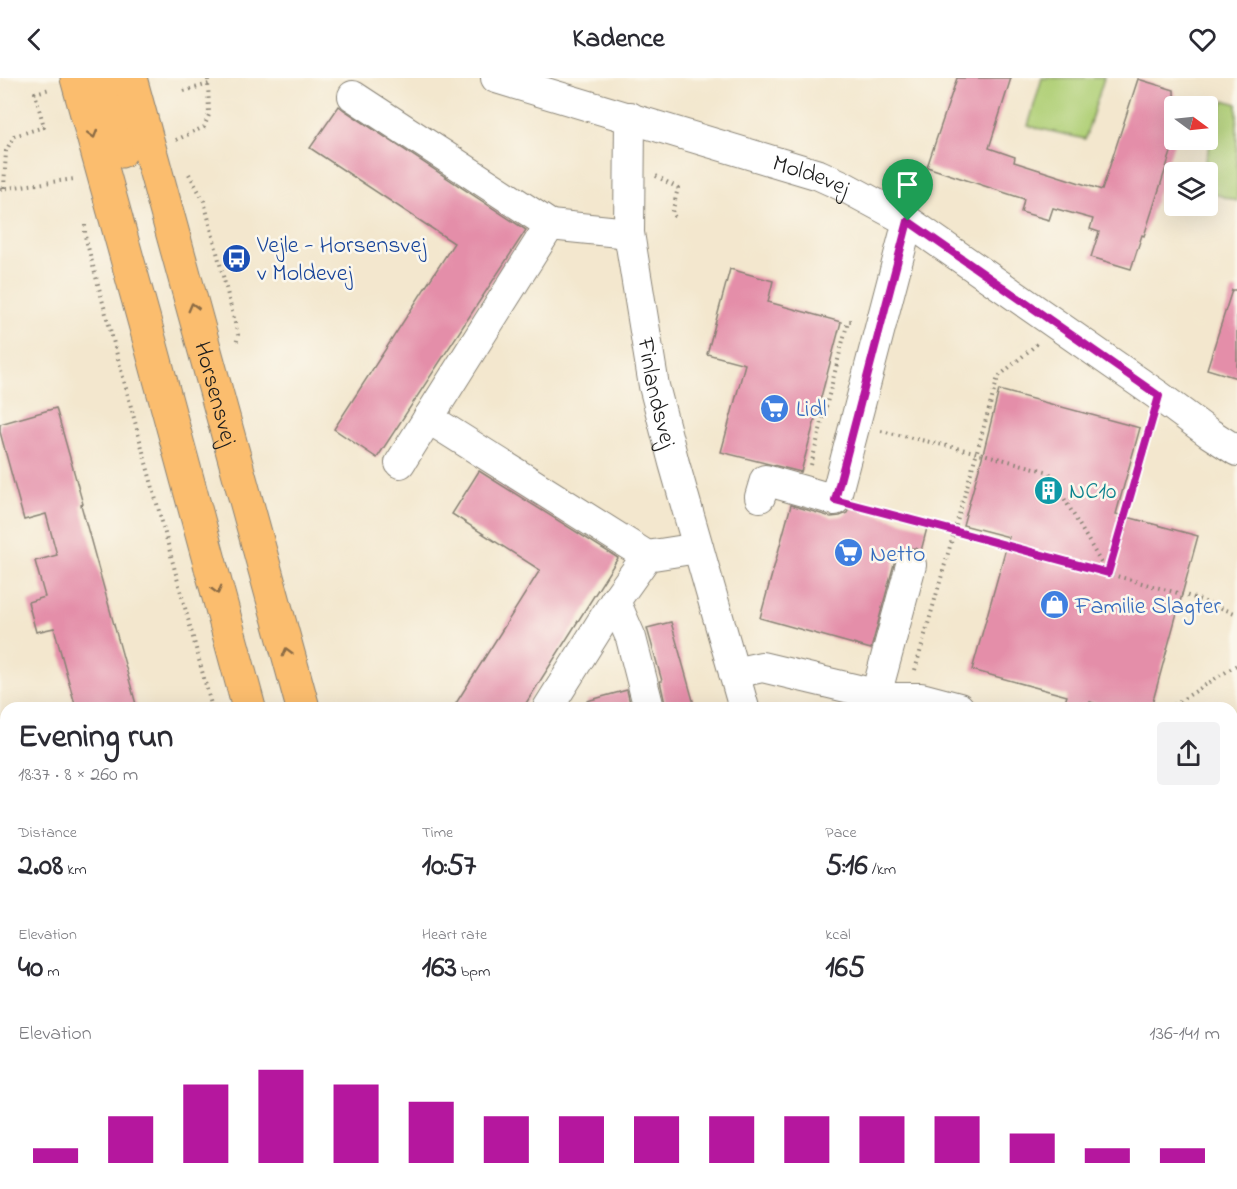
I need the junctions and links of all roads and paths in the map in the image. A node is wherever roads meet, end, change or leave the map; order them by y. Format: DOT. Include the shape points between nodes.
graph roads {
  1 [pos="102,78"];
  2 [pos="130,78"];
  3 [pos="208,78"];
  4 [pos="496,78"];
  5 [pos="66,83"];
  6 [pos="209,84"];
  7 [pos="184,91"];
  8 [pos="353,96"];
  9 [pos="630,117"];
  10 [pos="172,142"];
  11 [pos="629,161"];
  12 [pos="81,178"];
  13 [pos="2,189"];
  14 [pos="86,217"];
  15 [pos="675,217"];
  16 [pos="908,221"];
  17 [pos="550,225"];
  18 [pos="629,233"];
  19 [pos="1059,327"];
  20 [pos="1159,396"];
  21 [pos="823,417"];
  22 [pos="428,418"];
  23 [pos="855,424"];
  24 [pos="1237,451"];
  25 [pos="975,453"];
  26 [pos="400,463"];
  27 [pos="760,497"];
  28 [pos="835,500"];
  29 [pos="954,531"];
  30 [pos="202,533"];
  31 [pos="698,548"];
  32 [pos="647,556"];
  33 [pos="911,565"];
  34 [pos="1108,573"];
  35 [pos="615,601"];
  36 [pos="1237,614"];
  37 [pos="1237,665"];
  38 [pos="734,673"];
  39 [pos="892,697"];
  40 [pos="210,702"];
  41 [pos="247,702"];
  42 [pos="301,702"];
  43 [pos="552,702"];
  44 [pos="647,702"];
  45 [pos="742,702"];
  46 [pos="936,702"];
  47 [pos="1178,702"];
  1 -- 30 [label="main road" via="194,432"];
  42 -- 2 [label="main road, Horsensvej, one-way"];
  3 -- 6 [label="path"];
  4 -- 9 [label="street, Moldevej"];
  5 -- 13 [label="path" via="35,93 44,127 14,136 6,151"];
  5 -- 30 [label="main road, Horsensvej, one-way"];
  6 -- 7 [label="path"];
  6 -- 10 [label="path" via="209,115 204,127"];
  8 -- 17 [label="street"];
  9 -- 11 [label="street, Finlandsvej"];
  9 -- 16 [label="street, Moldevej" via="819,175"];
  11 -- 15 [label="path" via="678,188 672,213"];
  11 -- 18 [label="street, Finlandsvej"];
  12 -- 13 [label="path"];
  14 -- 40 [label="path" via="85,236"];
  16 -- 19 [label="street, Moldevej"];
  16 -- 23 [label="street"];
  17 -- 18 [label="street"];
  17 -- 22 [label="street"];
  18 -- 31 [label="street, Finlandsvej" via="654,386"];
  19 -- 20 [label="street, Moldevej"];
  19 -- 25 [label="path" via="998,377"];
  20 -- 24 [label="street, Moldevej"];
  20 -- 34 [label="path"];
  21 -- 23 [label="path"];
  22 -- 26 [label="street"];
  22 -- 32 [label="street"];
  23 -- 25 [label="path"];
  23 -- 28 [label="street"];
  25 -- 29 [label="path"];
  25 -- 34 [label="path" via="1049,472"];
  27 -- 28 [label="street" via="765,480"];
  28 -- 29 [label="path"];
  29 -- 34 [label="path"];
  29 -- 39 [label="path"];
  30 -- 41 [label="main road, Horsensvej, one-way"];
  31 -- 32 [label="street"];
  31 -- 38 [label="street, Finlandsvej"];
  32 -- 35 [label="street"];
  33 -- 39 [label="street"];
  34 -- 36 [label="path"];
  35 -- 43 [label="street"];
  35 -- 44 [label="street" via="631,638"];
  37 -- 47 [label="path"];
  38 -- 39 [label="street" via="762,667"];
  38 -- 45 [label="street, Finlandsvej"];
  39 -- 46 [label="street"];
}
